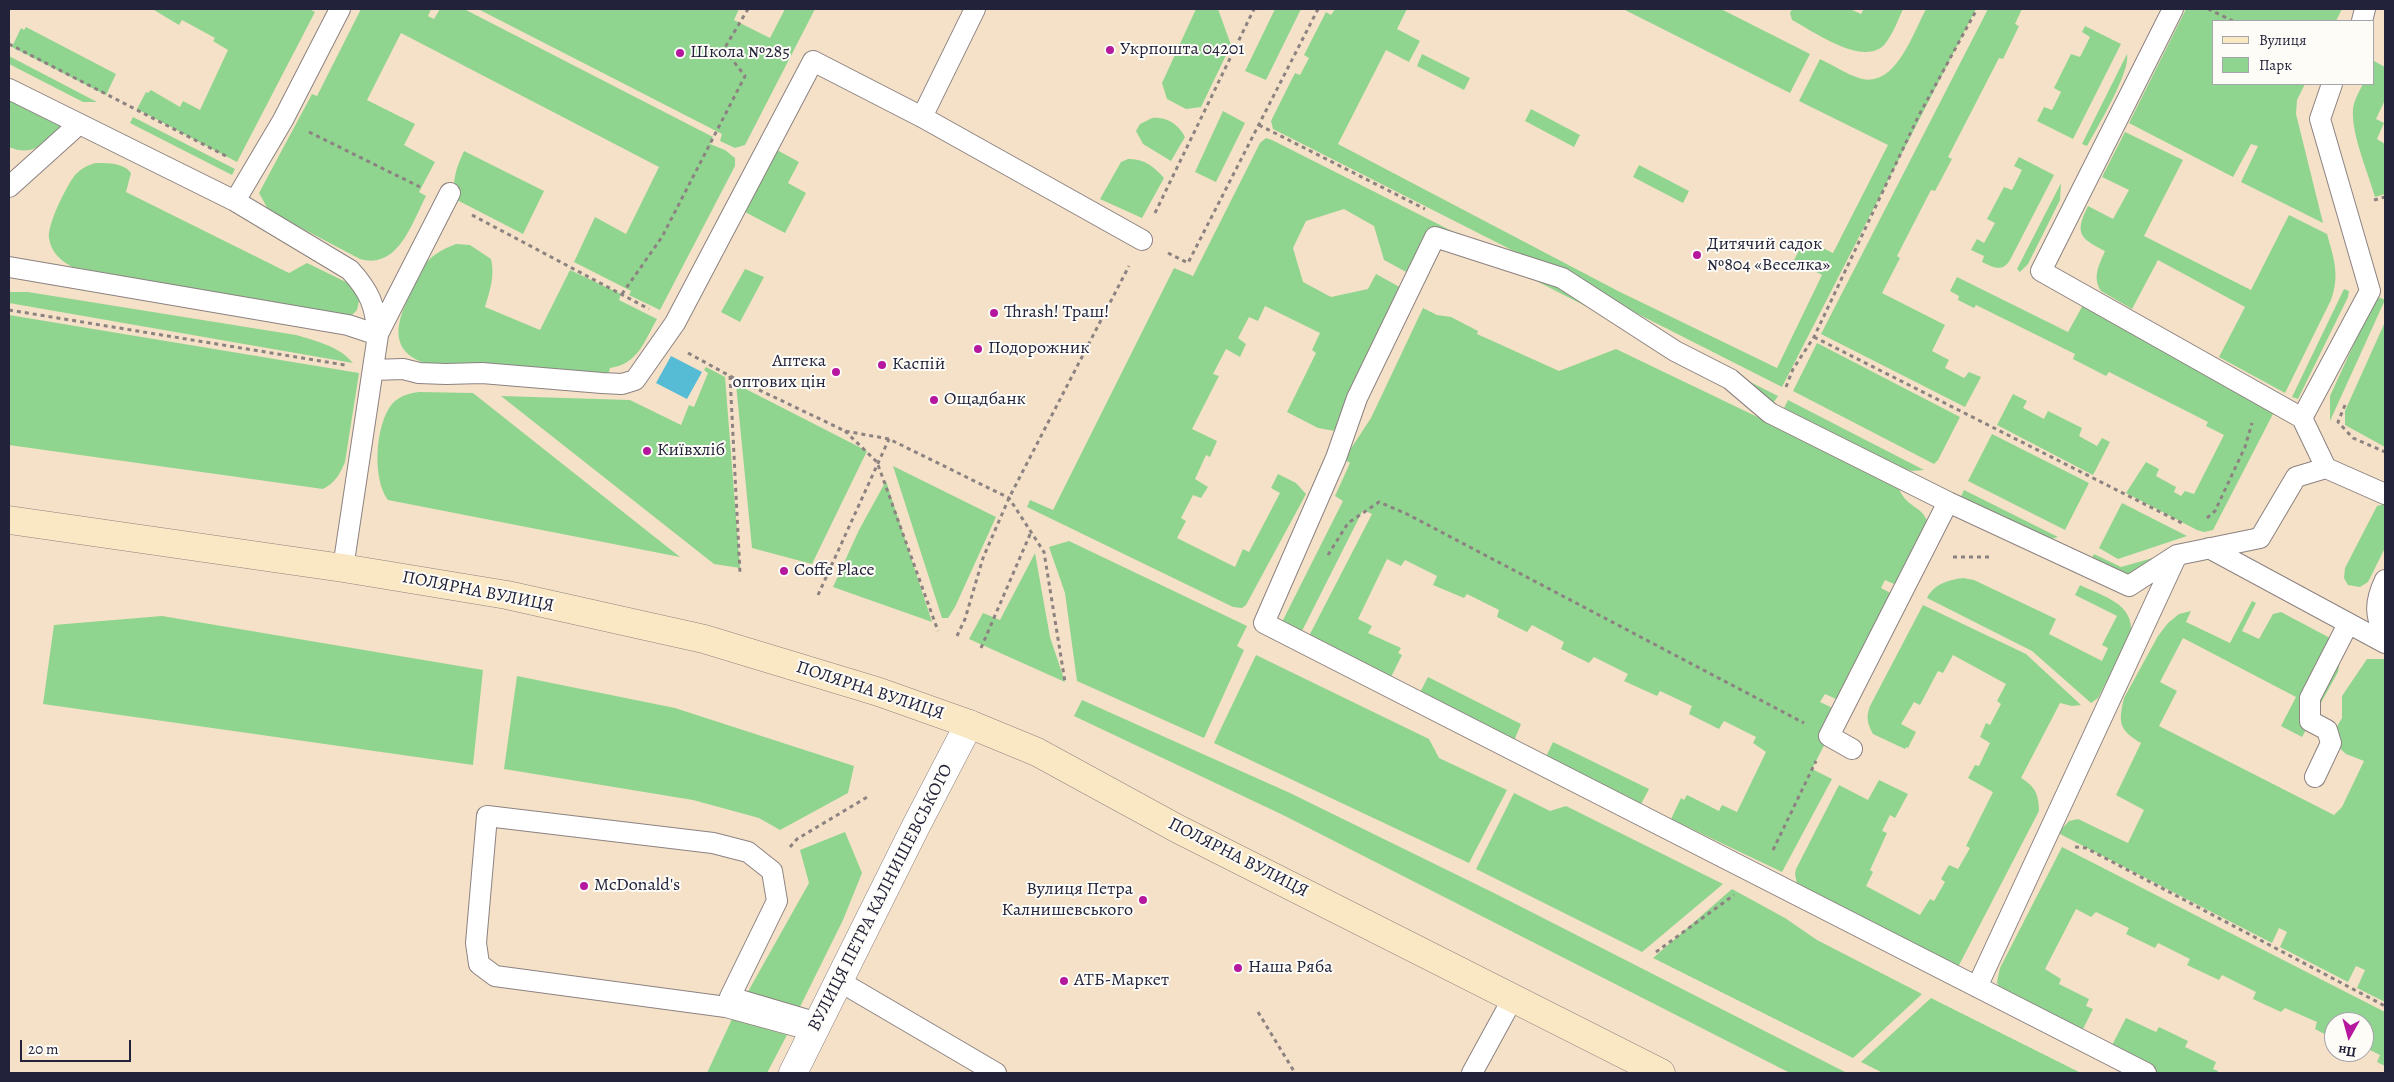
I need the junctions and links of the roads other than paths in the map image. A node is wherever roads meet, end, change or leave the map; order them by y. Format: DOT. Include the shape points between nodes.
graph roads {
  1 [pos="340,9"];
  2 [pos="975,9"];
  3 [pos="2173,9"];
  4 [pos="2332,85"];
  5 [pos="9,89"];
  6 [pos="922,117"];
  7 [pos="79,124"];
  8 [pos="9,187"];
  9 [pos="450,193"];
  10 [pos="236,200"];
  11 [pos="1142,240"];
  12 [pos="9,267"];
  13 [pos="378,335"];
  14 [pos="373,370"];
  15 [pos="2302,418"];
  16 [pos="2326,468"];
  17 [pos="2385,494"];
  18 [pos="1948,502"];
  19 [pos="9,520"];
  20 [pos="2209,548"];
  21 [pos="2177,555"];
  22 [pos="343,568"];
  23 [pos="2385,580"];
  24 [pos="2348,624"];
  25 [pos="2385,638"];
  26 [pos="2385,643"];
  27 [pos="969,724"];
  28 [pos="1852,749"];
  29 [pos="2315,777"];
  30 [pos="839,981"];
  31 [pos="1977,987"];
  32 [pos="1514,998"];
  33 [pos="816,1027"];
  34 [pos="793,1073"];
  35 [pos="996,1073"];
  36 [pos="1472,1073"];
  37 [pos="1661,1073"];
  38 [pos="2146,1073"];
  1 -- 10 [label="lane" via="283,120"];
  2 -- 6 [label="lane"];
  3 -- 15 [label="lane" via="2041,271"];
  4 -- 15 [label="lane" via="2320,119 2370,291"];
  5 -- 7 [label="lane"];
  6 -- 11 [label="lane"];
  6 -- 14 [label="lane" via="813,61 675,323 635,380 622,384 482,373"];
  7 -- 8 [label="lane"];
  7 -- 10 [label="lane"];
  9 -- 13 [label="lane"];
  10 -- 13 [label="lane" via="350,270 370,295 376,311"];
  12 -- 13 [label="lane" via="348,325"];
  13 -- 14 [label="lane"];
  14 -- 22 [label="lane"];
  15 -- 16 [label="lane"];
  16 -- 17 [label="lane"];
  16 -- 20 [label="lane" via="2296,477 2260,538"];
  18 -- 21 [label="lane" via="2129,586"];
  18 -- 28 [label="lane" via="1829,736"];
  18 -- 31 [label="lane" via="1770,412 1730,379 1675,350 1562,278 1435,237 1357,398 1336,458 1264,623"];
  19 -- 22 [label="main road, ПОЛЯРНА ВУЛИЦЯ"];
  20 -- 21 [label="lane"];
  20 -- 24 [label="lane"];
  21 -- 31 [label="lane"];
  22 -- 27 [label="main road, ПОЛЯРНА ВУЛИЦЯ" via="507,595 704,639 879,692"];
  23 -- 25 [label="lane" via="2379,592 2376,618"];
  24 -- 26 [label="lane"];
  24 -- 29 [label="lane" via="2310,698 2310,721 2327,730 2331,743"];
  27 -- 30 [label="street, ВУЛИЦЯ ПЕТРА КАЛНИШЕВСЬКОГО"];
  27 -- 32 [label="main road, ПОЛЯРНА ВУЛИЦЯ" via="1037,752 1178,829"];
  30 -- 33 [label="street, ВУЛИЦЯ ПЕТРА КАЛНИШЕВСЬКОГО"];
  30 -- 35 [label="lane"];
  31 -- 38 [label="lane"];
  32 -- 36 [label="lane"];
  32 -- 37 [label="main road, ПОЛЯРНА ВУЛИЦЯ"];
  33 -- 33 [label="lane" via="726,1007 495,976 479,964 476,942 487,816 713,843 748,852 772,871 777,901 730,997"];
  33 -- 34 [label="street, ВУЛИЦЯ ПЕТРА КАЛНИШЕВСЬКОГО"];
}
